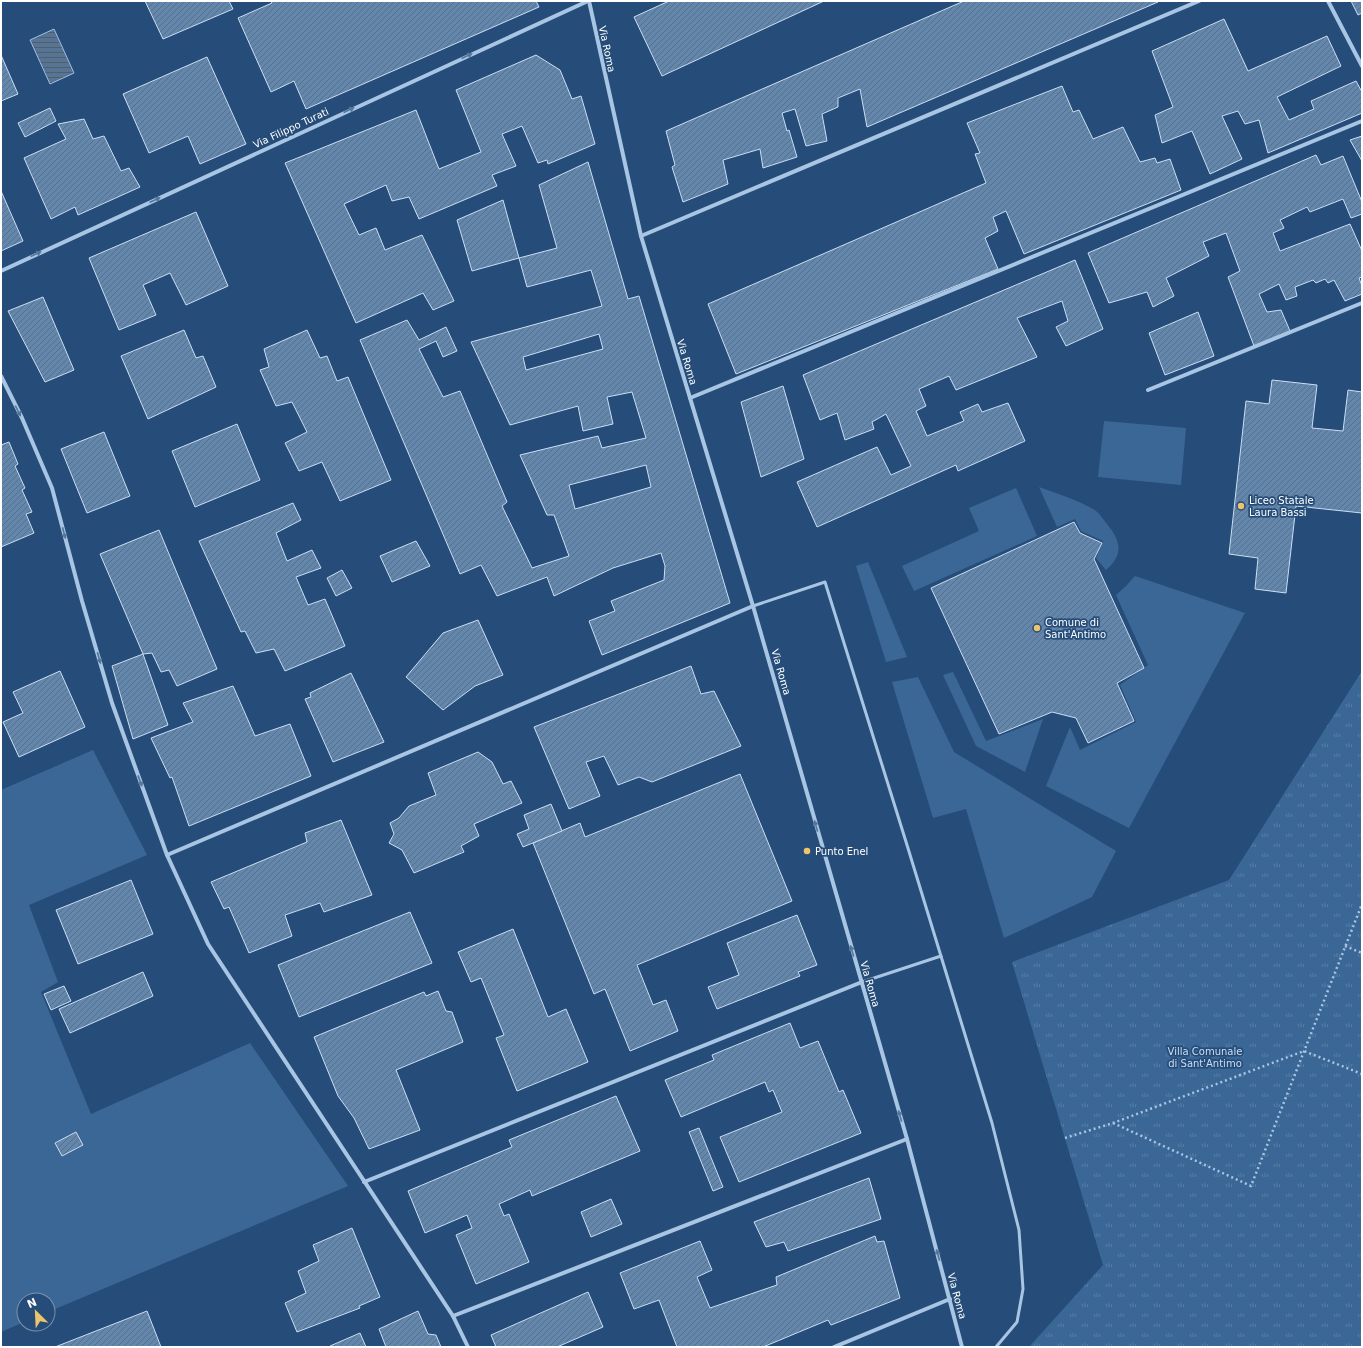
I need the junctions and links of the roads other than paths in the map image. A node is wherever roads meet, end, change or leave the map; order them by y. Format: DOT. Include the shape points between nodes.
graph roads {
  1 [pos="588,1"];
  2 [pos="1199,1"];
  3 [pos="1328,1"];
  4 [pos="1362,66"];
  5 [pos="1362,121"];
  6 [pos="640,236"];
  7 [pos="1,271"];
  8 [pos="1362,303"];
  9 [pos="1,376"];
  10 [pos="1148,390"];
  11 [pos="690,398"];
  12 [pos="753,606"];
  13 [pos="167,855"];
  14 [pos="941,956"];
  15 [pos="862,982"];
  16 [pos="907,1139"];
  17 [pos="364,1182"];
  18 [pos="950,1298"];
  19 [pos="453,1316"];
  20 [pos="468,1347"];
  21 [pos="834,1347"];
  22 [pos="962,1347"];
  23 [pos="996,1347"];
  1 -- 6 [label="street, Via Roma"];
  7 -- 1 [label="street, Via Filippo Turati, one-way"];
  2 -- 6 [label="street"];
  3 -- 4 [label="street"];
  5 -- 11 [label="street"];
  6 -- 11 [label="street, Via Roma"];
  8 -- 10 [label="street"];
  9 -- 13 [label="street, one-way" via="52,488 112,703"];
  11 -- 12 [label="street, Via Roma"];
  12 -- 13 [label="street"];
  12 -- 14 [label="lane" via="825,582"];
  15 -- 12 [label="street, Via Roma, one-way"];
  13 -- 17 [label="street" via="208,944"];
  14 -- 15 [label="lane"];
  14 -- 23 [label="lane" via="992,1123 1020,1230 1023,1289 1017,1322"];
  16 -- 15 [label="street, Via Roma, one-way"];
  15 -- 17 [label="street"];
  18 -- 16 [label="street, Via Roma, one-way"];
  16 -- 19 [label="street"];
  17 -- 19 [label="street"];
  18 -- 21 [label="street"];
  18 -- 22 [label="street, Via Roma"];
  19 -- 20 [label="street"];
}
